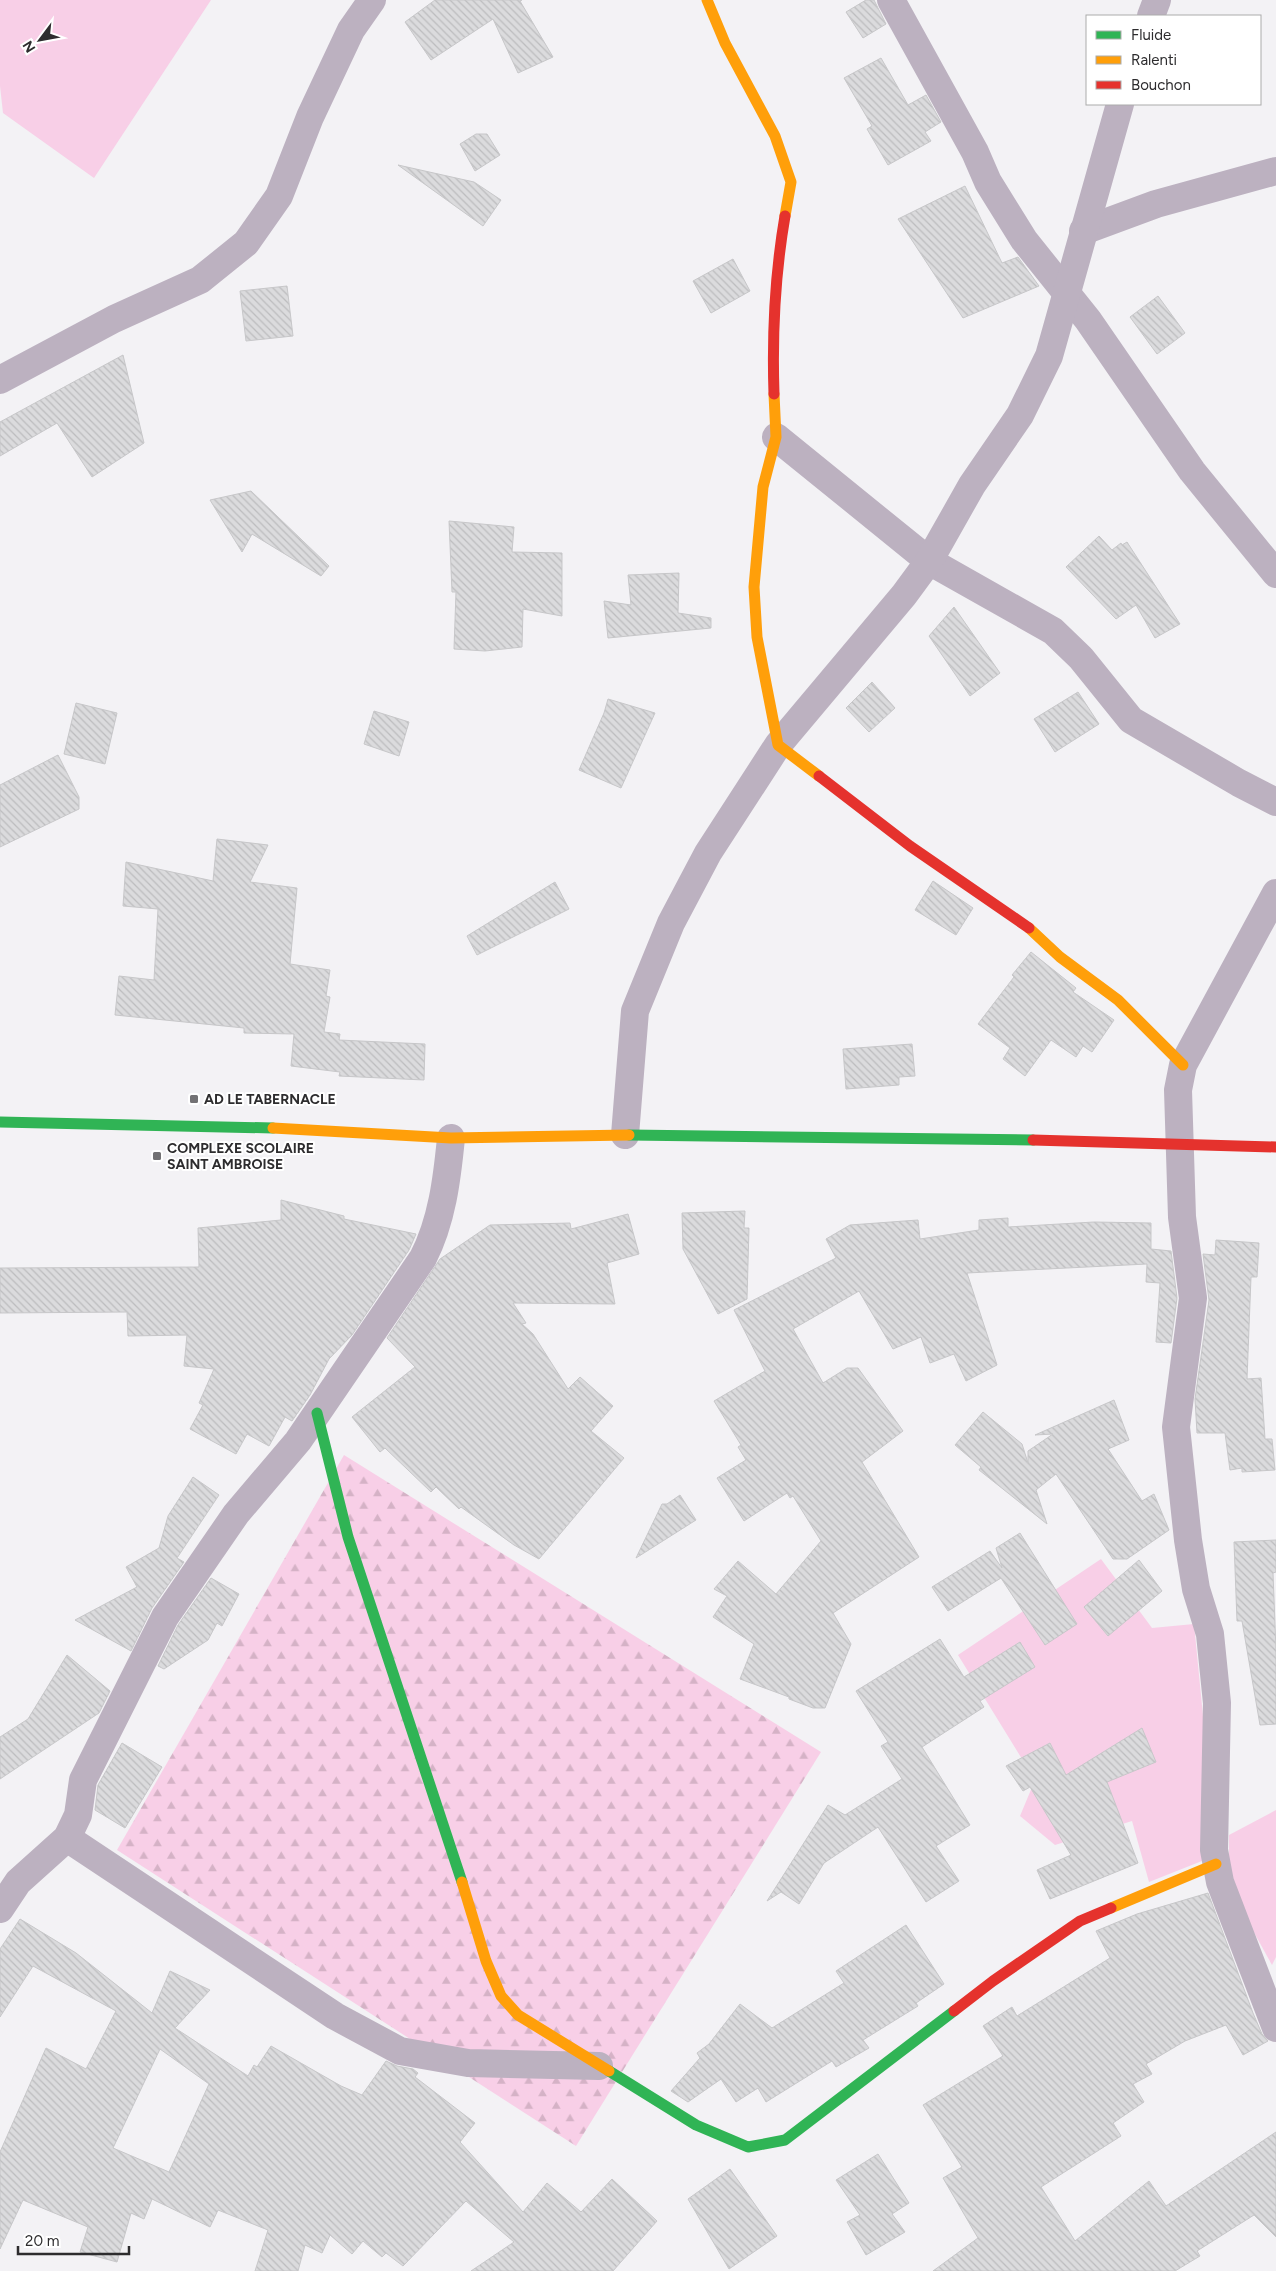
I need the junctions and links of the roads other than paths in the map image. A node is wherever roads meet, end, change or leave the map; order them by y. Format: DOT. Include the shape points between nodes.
graph roads {
  1 [pos="372,0"];
  2 [pos="707,0"];
  3 [pos="891,0"];
  4 [pos="1157,0"];
  5 [pos="1151,15"];
  6 [pos="1120,105"];
  7 [pos="1276,171"];
  8 [pos="1083,231"];
  9 [pos="1066,294"];
  10 [pos="0,380"];
  11 [pos="776,437"];
  12 [pos="930,561"];
  13 [pos="1276,574"];
  14 [pos="778,745"];
  15 [pos="1276,802"];
  16 [pos="1276,893"];
  17 [pos="1183,1065"];
  18 [pos="0,1122"];
  19 [pos="625,1135"];
  20 [pos="451,1138"];
  21 [pos="1180,1144"];
  22 [pos="1276,1147"];
  23 [pos="317,1413"];
  24 [pos="67,1838"];
  25 [pos="1216,1864"];
  26 [pos="0,1909"];
  27 [pos="1276,2028"];
  28 [pos="599,2066"];
  1 -- 10 [label="street" via="351,30 310,117 280,196 246,243 200,280 114,319"];
  2 -- 11 [label="street" via="725,44 775,136 791,182 780,244 772,343"];
  3 -- 9 [label="street" via="975,152 988,182 1024,240"];
  4 -- 5 [label="street"];
  6 -- 8 [label="street"];
  7 -- 8 [label="street" via="1156,204"];
  8 -- 9 [label="street"];
  9 -- 12 [label="street" via="1049,356 1020,415 972,484"];
  9 -- 13 [label="street" via="1088,320 1192,471"];
  11 -- 12 [label="street"];
  11 -- 14 [label="street" via="764,487 754,587 757,637"];
  12 -- 14 [label="street"];
  12 -- 15 [label="street" via="1053,631 1081,658 1130,720"];
  14 -- 17 [label="street" via="910,846 1024,924 1060,957 1118,1000"];
  14 -- 19 [label="street" via="708,853 671,923 635,1011"];
  16 -- 17 [label="street"];
  17 -- 21 [label="street" via="1178,1090"];
  18 -- 20 [label="street" via="300,1129"];
  19 -- 20 [label="street"];
  19 -- 21 [label="street"];
  20 -- 23 [label="street" via="435,1236 410,1279"];
  21 -- 22 [label="street"];
  21 -- 25 [label="street" via="1182,1217 1193,1298 1176,1427 1188,1540 1196,1589 1210,1634 1217,1703"];
  23 -- 24 [label="street" via="298,1441 236,1514 165,1617 83,1780 78,1815"];
  23 -- 28 [label="street" via="348,1537 486,1961 501,1996 518,2015"];
  24 -- 26 [label="street" via="18,1882"];
  24 -- 28 [label="street" via="336,2016 400,2051 468,2063"];
  25 -- 27 [label="street"];
  25 -- 28 [label="street" via="1080,1921 993,1982 785,2140 748,2147 696,2125"];
}
